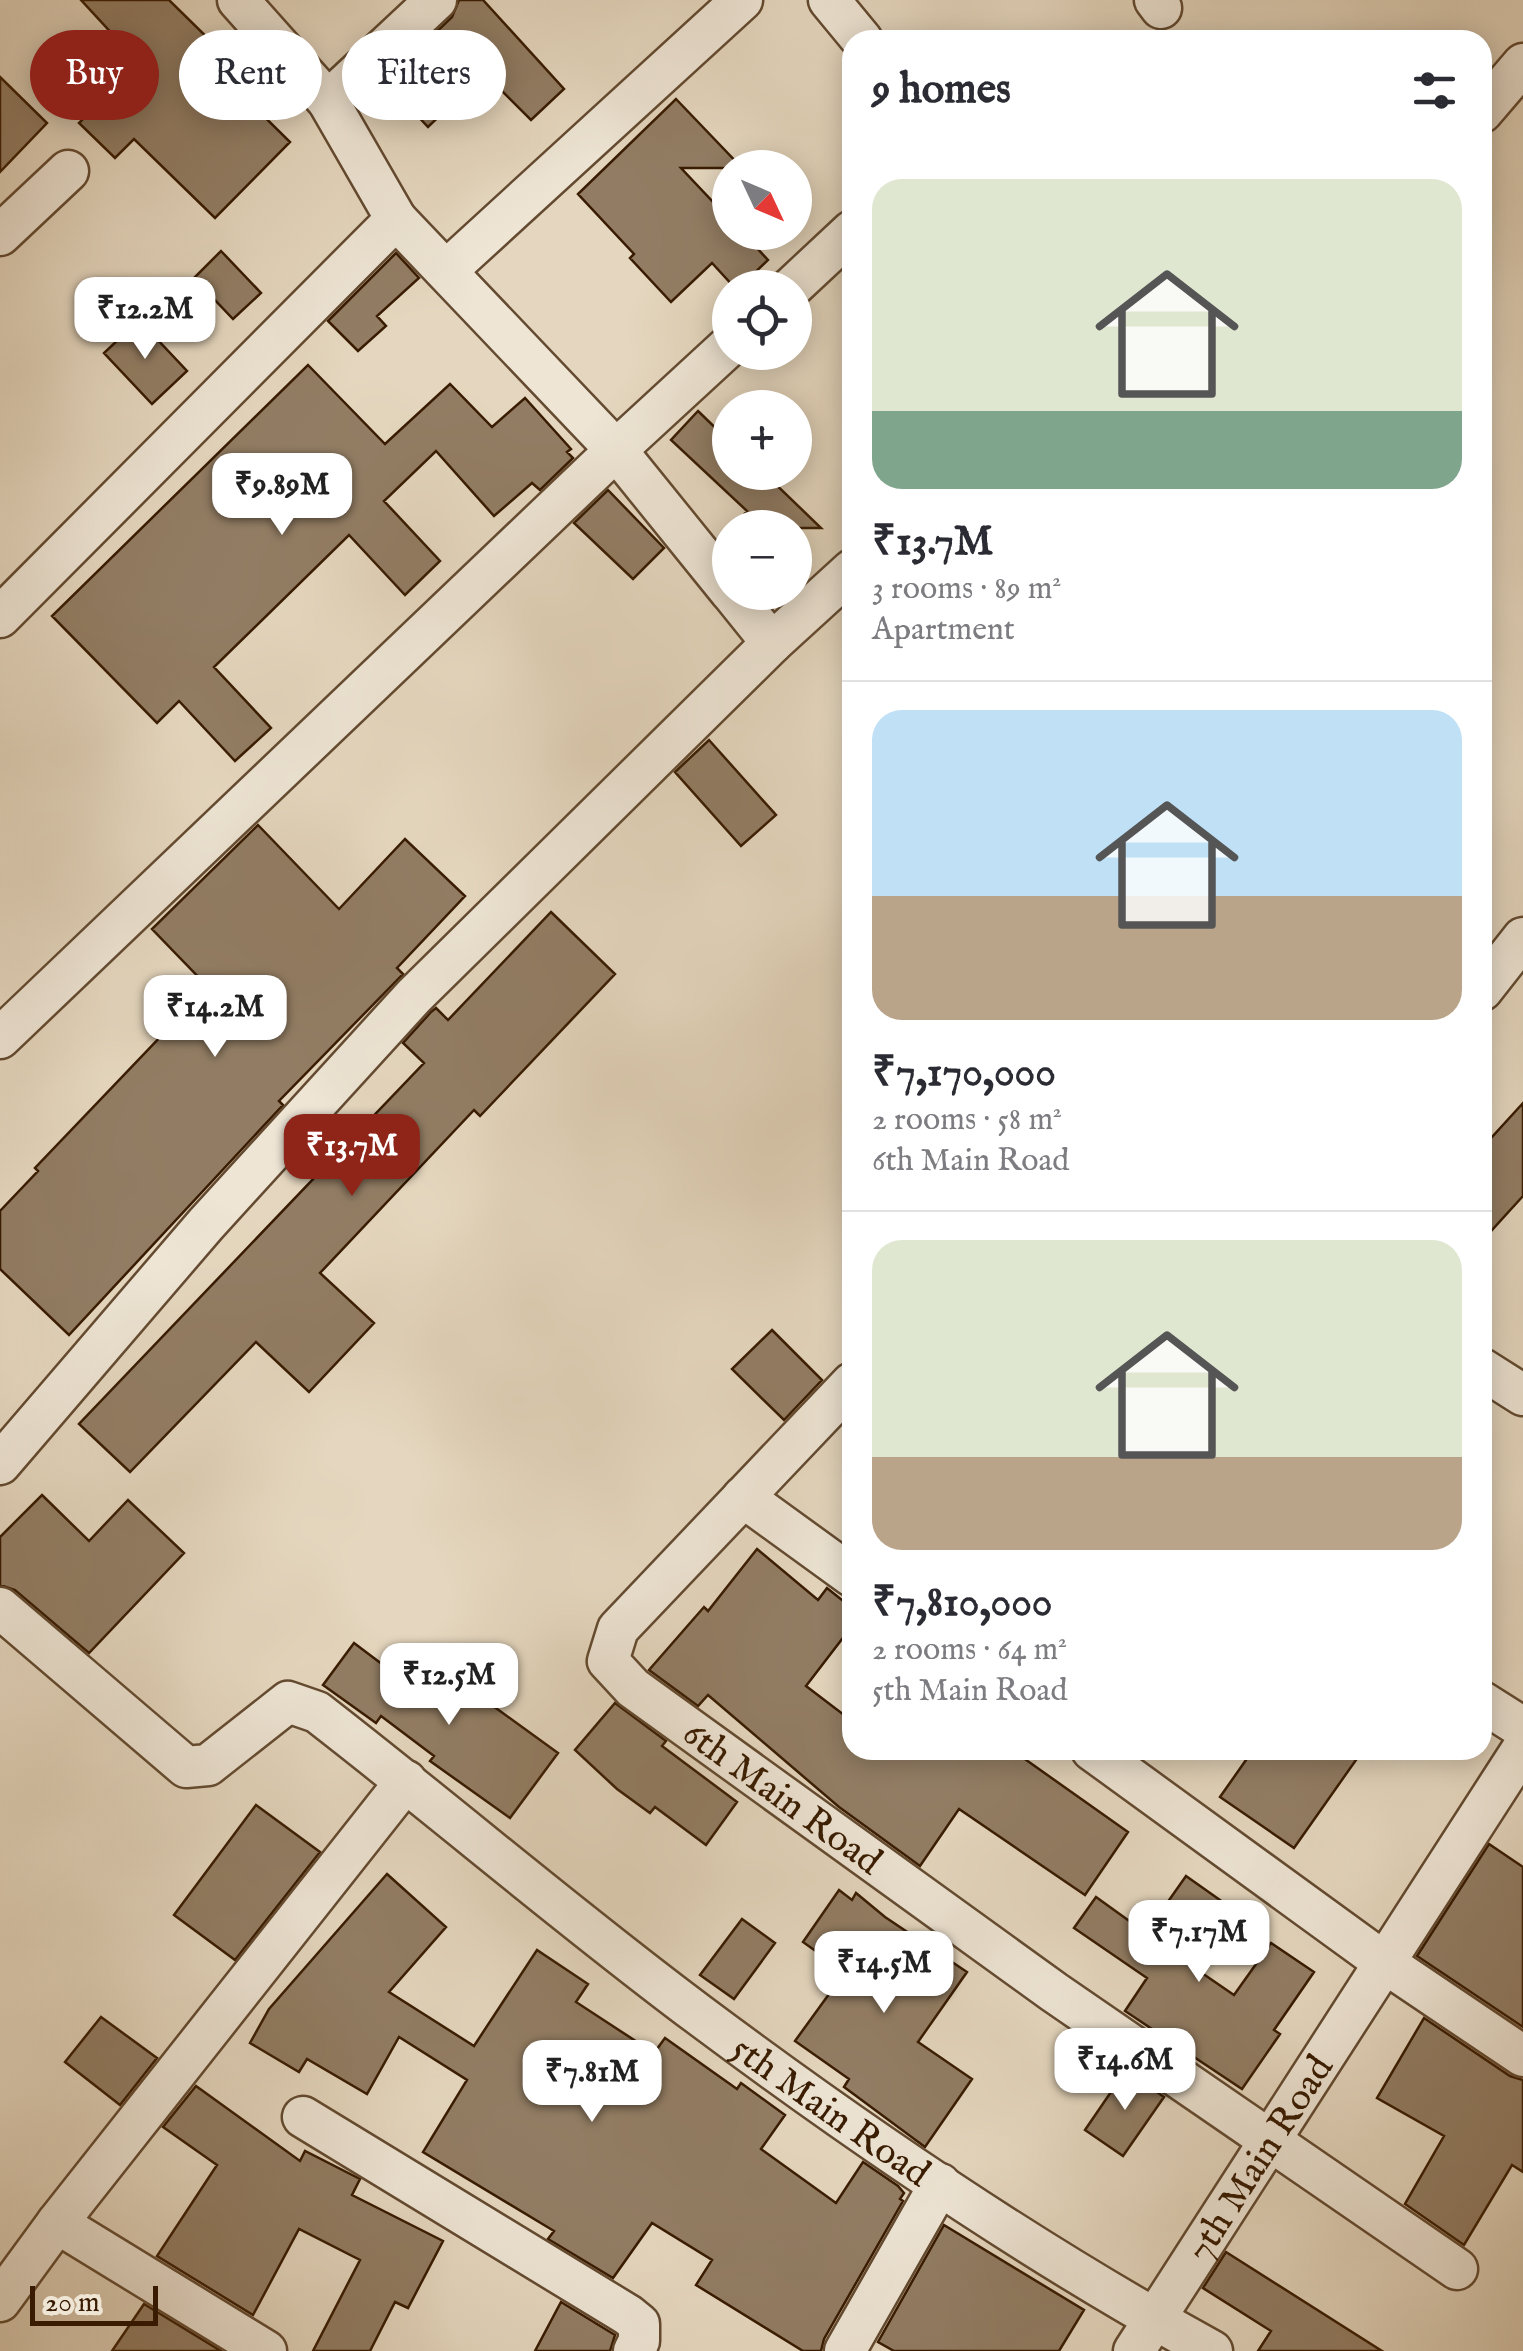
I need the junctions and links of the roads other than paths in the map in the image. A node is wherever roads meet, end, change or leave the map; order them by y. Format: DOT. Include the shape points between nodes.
graph roads {
  1 [pos="238,0"];
  2 [pos="436,0"];
  3 [pos="742,0"];
  4 [pos="828,0"];
  5 [pos="854,30"];
  6 [pos="1523,64"];
  7 [pos="1492,100"];
  8 [pos="328,101"];
  9 [pos="68,170"];
  10 [pos="396,219"];
  11 [pos="0,236"];
  12 [pos="842,240"];
  13 [pos="811,270"];
  14 [pos="446,271"];
  15 [pos="712,361"];
  16 [pos="616,450"];
  17 [pos="712,569"];
  18 [pos="842,579"];
  19 [pos="745,610"];
  20 [pos="0,617"];
  21 [pos="772,643"];
  22 [pos="1523,938"];
  23 [pos="1501,986"];
  24 [pos="0,1038"];
  25 [pos="1492,1375"];
  26 [pos="842,1393"];
  27 [pos="1523,1395"];
  28 [pos="0,1464"];
  29 [pos="743,1497"];
  30 [pos="842,1569"];
  31 [pos="14,1621"];
  32 [pos="1492,1708"];
  33 [pos="1523,1728"];
  34 [pos="1523,1748"];
  35 [pos="1106,1760"];
  36 [pos="406,1781"];
  37 [pos="1385,1963"];
  38 [pos="1523,2056"];
  39 [pos="304,2117"];
  40 [pos="1270,2142"];
  41 [pos="940,2184"];
  42 [pos="57,2222"];
  43 [pos="1457,2269"];
  44 [pos="0,2300"];
  45 [pos="1144,2335"];
  46 [pos="266,2351"];
  47 [pos="634,2351"];
  48 [pos="845,2351"];
  49 [pos="1212,2351"];
  1 -- 8 [label="street"];
  2 -- 8 [label="street"];
  3 -- 14 [label="street"];
  4 -- 5 [label="street"];
  6 -- 7 [label="street"];
  8 -- 10 [label="street"];
  9 -- 11 [label="street"];
  10 -- 14 [label="street"];
  10 -- 20 [label="street"];
  12 -- 13 [label="street"];
  14 -- 16 [label="street"];
  15 -- 16 [label="street"];
  16 -- 17 [label="street"];
  16 -- 24 [label="street"];
  18 -- 21 [label="street"];
  19 -- 21 [label="street"];
  21 -- 28 [label="street" via="414,996"];
  22 -- 23 [label="street"];
  25 -- 27 [label="street"];
  26 -- 29 [label="street"];
  29 -- 30 [label="street"];
  29 -- 40 [label="street, 6th Main Road" via="618,1629 608,1661 633,1688"];
  31 -- 36 [label="street, 5th Main Road" via="186,1767 208,1765 288,1702 317,1712"];
  32 -- 33 [label="street"];
  34 -- 37 [label="street, 7th Main Road"];
  35 -- 37 [label="street"];
  36 -- 41 [label="street, 5th Main Road" via="698,2014"];
  36 -- 42 [label="street"];
  37 -- 38 [label="street"];
  37 -- 40 [label="street, 7th Main Road"];
  39 -- 47 [label="street" via="628,2315 639,2324"];
  40 -- 43 [label="street, 6th Main Road"];
  40 -- 45 [label="street, 7th Main Road"];
  41 -- 45 [label="street, 5th Main Road"];
  41 -- 48 [label="street"];
  42 -- 44 [label="street"];
  42 -- 46 [label="street"];
  45 -- 49 [label="street, 5th Main Road"];
}
